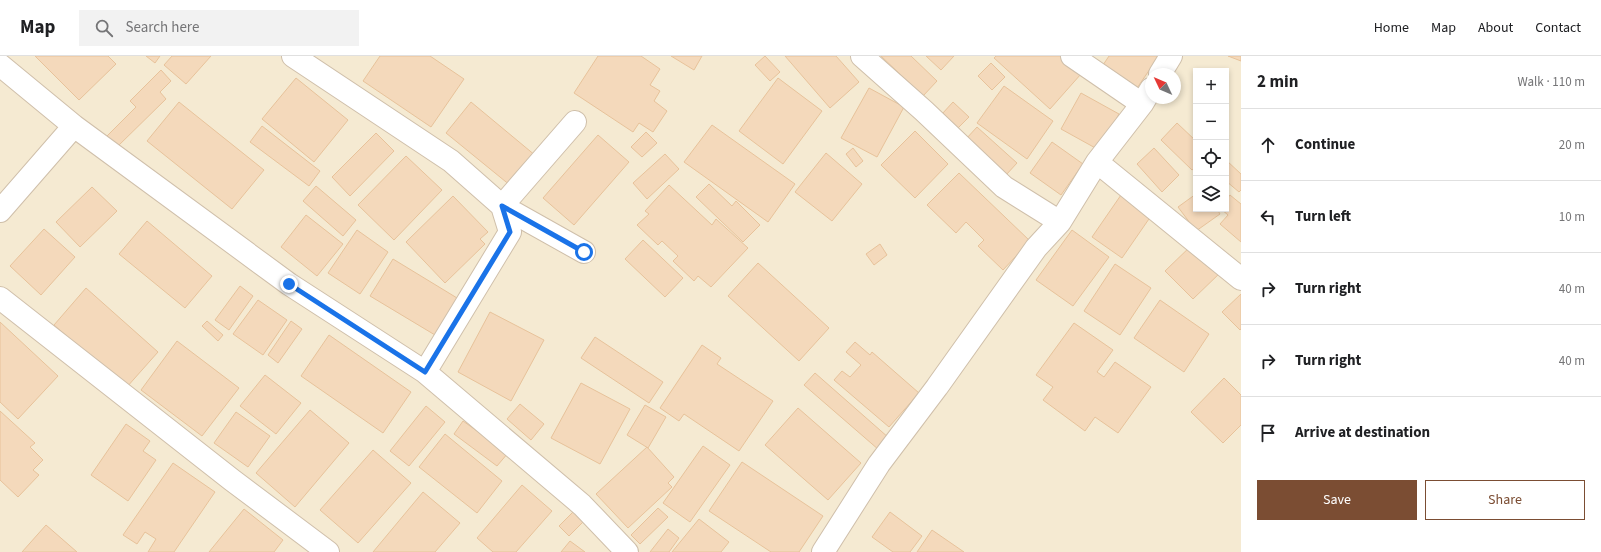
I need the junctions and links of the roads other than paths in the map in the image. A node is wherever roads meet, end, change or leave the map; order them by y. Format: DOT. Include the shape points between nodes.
graph roads {
  1 [pos="293,56"];
  2 [pos="862,56"];
  3 [pos="1072,56"];
  4 [pos="1170,56"];
  5 [pos="0,65"];
  6 [pos="1163,68"];
  7 [pos="1145,95"];
  8 [pos="1145,99"];
  9 [pos="575,122"];
  10 [pos="74,126"];
  11 [pos="1097,162"];
  12 [pos="502,206"];
  13 [pos="0,211"];
  14 [pos="1060,222"];
  15 [pos="584,252"];
  16 [pos="1241,279"];
  17 [pos="0,298"];
  18 [pos="425,372"];
  19 [pos="328,552"];
  20 [pos="627,552"];
  21 [pos="823,552"];
  1 -- 12 [label="street" via="451,161"];
  2 -- 14 [label="street" via="924,110 1004,187"];
  3 -- 7 [label="street"];
  4 -- 6 [label="street"];
  5 -- 10 [label="street"];
  8 -- 11 [label="street"];
  9 -- 12 [label="street"];
  10 -- 13 [label="street"];
  10 -- 18 [label="street" via="289,284"];
  11 -- 14 [label="street"];
  11 -- 16 [label="street"];
  12 -- 15 [label="street"];
  12 -- 18 [label="street" via="510,232"];
  14 -- 21 [label="street" via="1036,248 937,388 879,464"];
  17 -- 19 [label="street"];
  18 -- 20 [label="street" via="582,505"];
}
